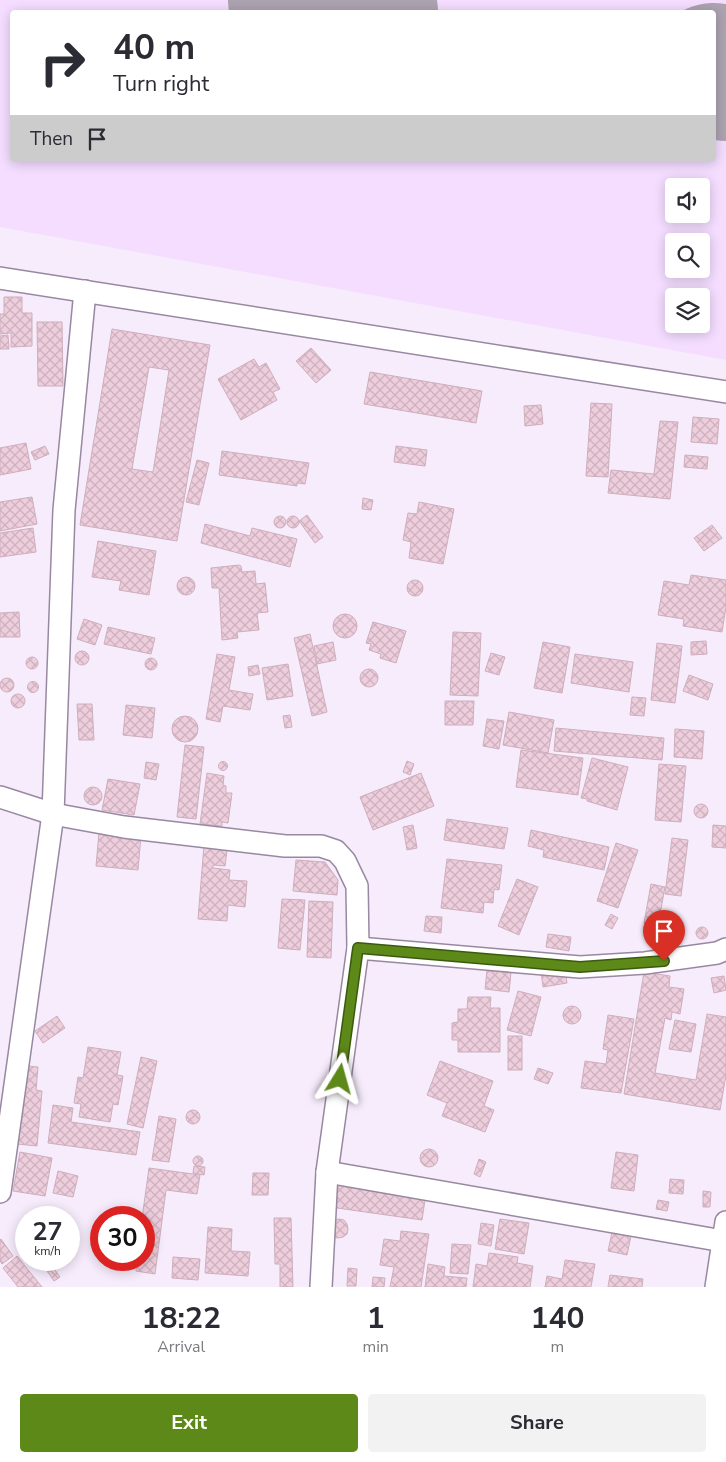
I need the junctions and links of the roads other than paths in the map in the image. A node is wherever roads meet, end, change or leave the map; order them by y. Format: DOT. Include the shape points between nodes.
graph roads {
  1 [pos="0,278"];
  2 [pos="85,292"];
  3 [pos="726,392"];
  4 [pos="0,797"];
  5 [pos="53,814"];
  6 [pos="358,948"];
  7 [pos="726,950"];
  8 [pos="326,1172"];
  9 [pos="0,1192"];
  10 [pos="724,1231"];
  11 [pos="322,1287"];
  12 [pos="716,1287"];
  1 -- 2 [label="street"];
  2 -- 3 [label="street"];
  2 -- 5 [label="street" via="64,510"];
  4 -- 5 [label="street"];
  5 -- 6 [label="street" via="185,835 336,850 358,886"];
  5 -- 9 [label="street"];
  6 -- 7 [label="street" via="580,967 673,960"];
  6 -- 8 [label="street"];
  8 -- 10 [label="street"];
  8 -- 11 [label="street"];
  10 -- 12 [label="street"];
}
